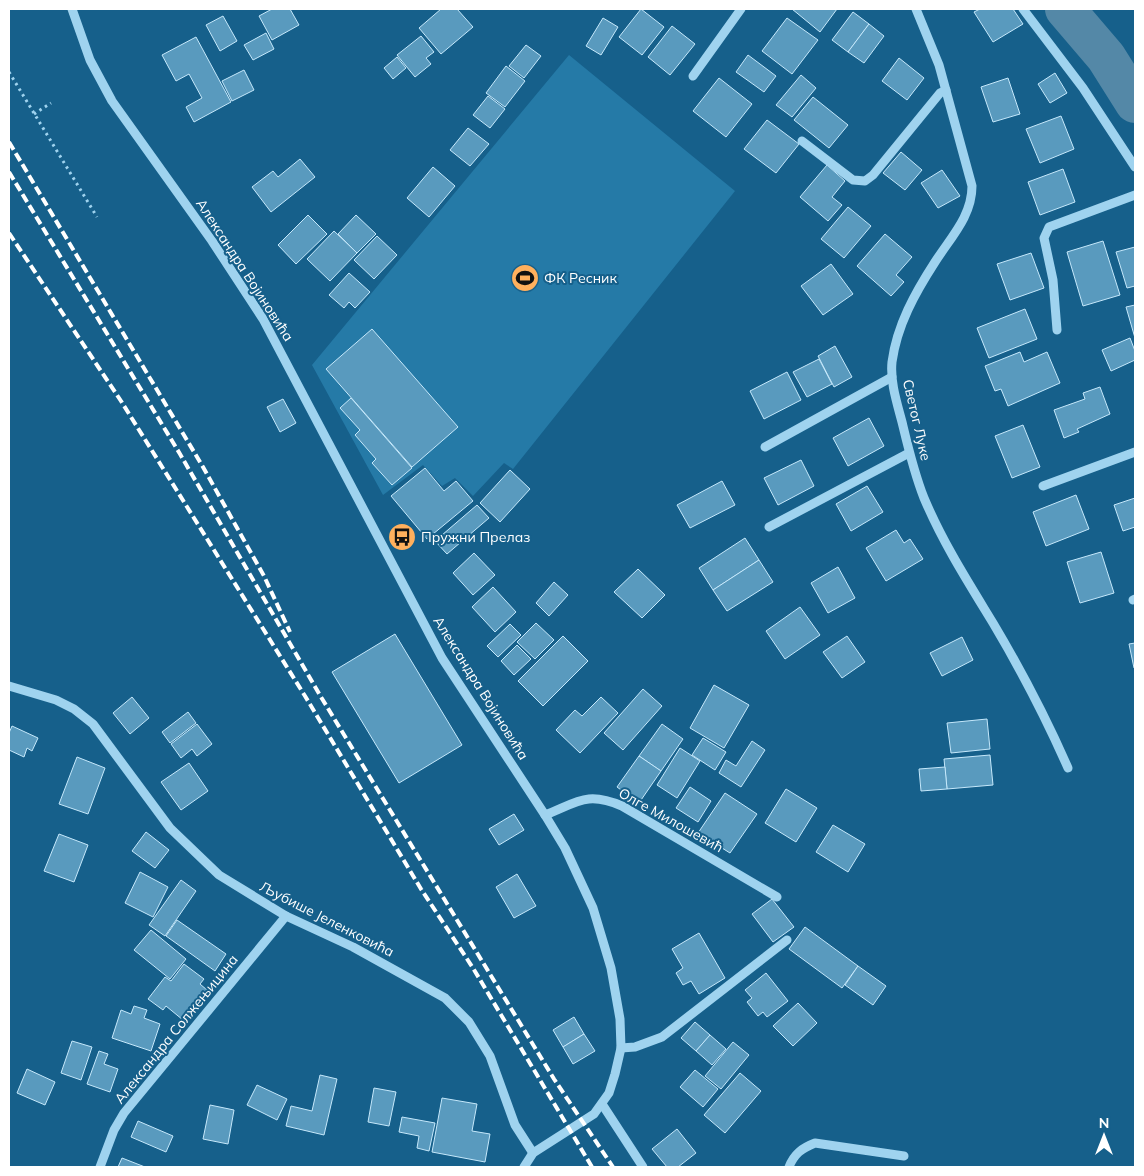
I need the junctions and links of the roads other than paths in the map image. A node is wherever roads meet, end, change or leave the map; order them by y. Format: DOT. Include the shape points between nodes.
graph roads {
  1 [pos="72,9"];
  2 [pos="741,9"];
  3 [pos="916,9"];
  4 [pos="1023,9"];
  5 [pos="693,76"];
  6 [pos="946,90"];
  7 [pos="802,141"];
  8 [pos="1135,167"];
  9 [pos="1135,195"];
  10 [pos="1056,330"];
  11 [pos="892,377"];
  12 [pos="765,447"];
  13 [pos="1135,452"];
  14 [pos="909,453"];
  15 [pos="1043,486"];
  16 [pos="769,527"];
  17 [pos="9,686"];
  18 [pos="1068,768"];
  19 [pos="545,815"];
  20 [pos="777,897"];
  21 [pos="286,916"];
  22 [pos="787,940"];
  23 [pos="621,1048"];
  24 [pos="602,1104"];
  25 [pos="533,1153"];
  26 [pos="904,1156"];
  27 [pos="100,1167"];
  28 [pos="524,1167"];
  29 [pos="643,1167"];
  30 [pos="788,1167"];
  1 -- 19 [label="street, Александра Војиновића" via="90,60 112,101 263,319 442,658"];
  2 -- 5 [label="street"];
  3 -- 6 [label="street, Светог Луке"];
  4 -- 8 [label="street"];
  6 -- 7 [label="street" via="933,100 864,182 853,180"];
  6 -- 11 [label="street, Светог Луке" via="972,186 972,198 968,212 935,262 901,325"];
  9 -- 10 [label="street" via="1048,227 1044,238 1053,280"];
  11 -- 12 [label="street"];
  11 -- 14 [label="street, Светог Луке"];
  13 -- 15 [label="street"];
  14 -- 16 [label="street"];
  14 -- 18 [label="street, Светог Луке" via="925,500 962,574 1045,714"];
  17 -- 21 [label="street, Љубише Јеленковића" via="56,700 93,724 170,828 204,863"];
  19 -- 20 [label="street, Олге Милошевић" via="589,798 603,798"];
  19 -- 23 [label="street, Александра Војиновића" via="586,890 600,927 616,997"];
  21 -- 25 [label="street, Љубише Јеленковића" via="354,947 426,986 459,1011 490,1056 515,1125"];
  21 -- 27 [label="street, Александра Солжењицина" via="124,1113"];
  22 -- 23 [label="street" via="662,1036 635,1047"];
  23 -- 24 [label="street, Александра Војиновића" via="609,1093"];
  24 -- 25 [label="street" via="582,1123"];
  24 -- 29 [label="street"];
  25 -- 28 [label="street"];
  26 -- 30 [label="street" via="815,1143 796,1154"];
}
